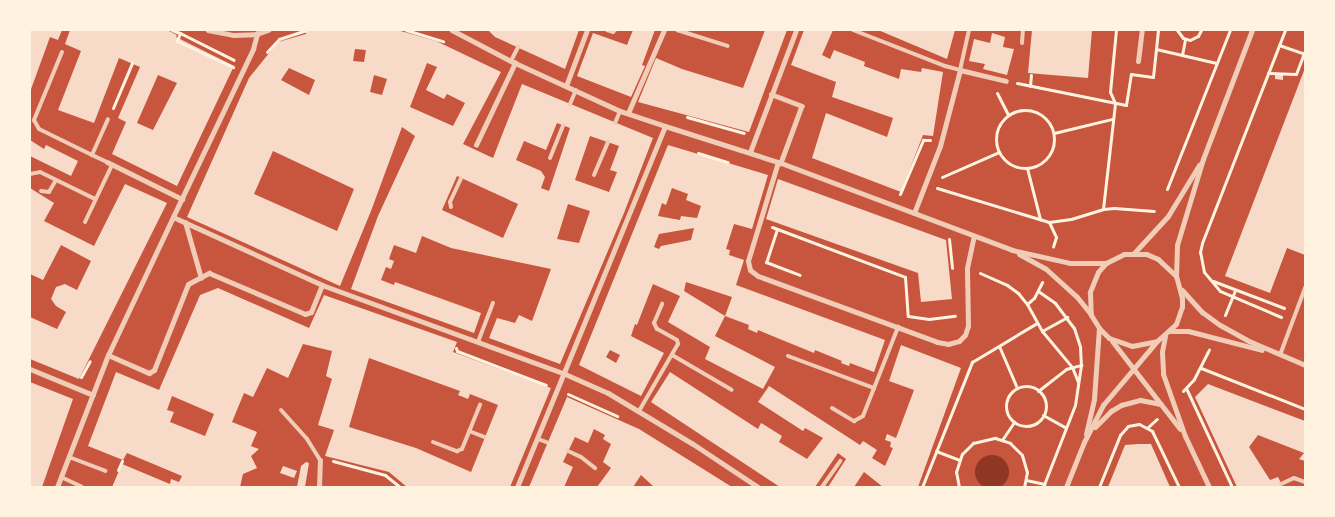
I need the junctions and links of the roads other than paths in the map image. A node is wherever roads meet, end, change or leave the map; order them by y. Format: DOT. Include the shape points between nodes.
graph roads {
  1 [pos="208,30"];
  2 [pos="268,30"];
  3 [pos="452,30"];
  4 [pos="587,30"];
  5 [pos="608,30"];
  6 [pos="615,30"];
  7 [pos="664,30"];
  8 [pos="677,30"];
  9 [pos="796,30"];
  10 [pos="853,30"];
  11 [pos="969,30"];
  12 [pos="1024,30"];
  13 [pos="1142,30"];
  14 [pos="1252,30"];
  15 [pos="257,34"];
  16 [pos="1022,43"];
  17 [pos="728,46"];
  18 [pos="518,48"];
  19 [pos="62,52"];
  20 [pos="513,62"];
  21 [pos="1138,62"];
  22 [pos="960,70"];
  23 [pos="1006,81"];
  24 [pos="566,86"];
  25 [pos="576,90"];
  26 [pos="772,94"];
  27 [pos="570,104"];
  28 [pos="620,111"];
  29 [pos="628,113"];
  30 [pos="108,118"];
  31 [pos="615,123"];
  32 [pos="563,125"];
  33 [pos="665,126"];
  34 [pos="608,142"];
  35 [pos="475,147"];
  36 [pos="750,152"];
  37 [pos="92,155"];
  38 [pos="550,158"];
  39 [pos="1203,159"];
  40 [pos="779,162"];
  41 [pos="109,164"];
  42 [pos="30,174"];
  43 [pos="594,175"];
  44 [pos="461,178"];
  45 [pos="56,180"];
  46 [pos="41,191"];
  47 [pos="95,199"];
  48 [pos="182,199"];
  49 [pos="451,207"];
  50 [pos="914,213"];
  51 [pos="173,217"];
  52 [pos="85,222"];
  53 [pos="185,222"];
  54 [pos="974,236"];
  55 [pos="1012,250"];
  56 [pos="1134,253"];
  57 [pos="1106,263"];
  58 [pos="1176,276"];
  59 [pos="201,278"];
  60 [pos="322,285"];
  61 [pos="1305,288"];
  62 [pos="1182,290"];
  63 [pos="493,303"];
  64 [pos="662,304"];
  65 [pos="1092,315"];
  66 [pos="898,327"];
  67 [pos="1099,328"];
  68 [pos="1170,332"];
  69 [pos="1164,336"];
  70 [pos="1109,338"];
  71 [pos="1157,341"];
  72 [pos="478,342"];
  73 [pos="1272,352"];
  74 [pos="108,355"];
  75 [pos="672,355"];
  76 [pos="1280,355"];
  77 [pos="788,356"];
  78 [pos="1305,365"];
  79 [pos="1134,367"];
  80 [pos="30,369"];
  81 [pos="565,374"];
  82 [pos="874,388"];
  83 [pos="732,390"];
  84 [pos="93,395"];
  85 [pos="1163,404"];
  86 [pos="480,405"];
  87 [pos="832,408"];
  88 [pos="281,410"];
  89 [pos="639,411"];
  90 [pos="470,431"];
  91 [pos="1185,436"];
  92 [pos="485,437"];
  93 [pos="538,438"];
  94 [pos="433,442"];
  95 [pos="546,442"];
  96 [pos="1084,442"];
  97 [pos="568,451"];
  98 [pos="524,453"];
  99 [pos="531,455"];
  100 [pos="69,457"];
  101 [pos="320,460"];
  102 [pos="840,461"];
  103 [pos="595,468"];
  104 [pos="104,472"];
  105 [pos="61,478"];
  106 [pos="1305,482"];
  107 [pos="1281,484"];
  108 [pos="56,487"];
  109 [pos="82,487"];
  110 [pos="319,487"];
  111 [pos="517,487"];
  112 [pos="758,487"];
  113 [pos="822,487"];
  114 [pos="1066,487"];
  115 [pos="1209,487"];
  1 -- 15 [label="street" via="233,35"];
  2 -- 15 [label="street"];
  3 -- 20 [label="street"];
  4 -- 24 [label="street"];
  5 -- 6 [label="lane"];
  7 -- 29 [label="street"];
  8 -- 17 [label="lane"];
  9 -- 26 [label="street"];
  10 -- 22 [label="lane"];
  11 -- 22 [label="lane"];
  12 -- 16 [label="lane"];
  13 -- 21 [label="street"];
  14 -- 39 [label="street"];
  15 -- 48 [label="street" via="253,49"];
  18 -- 20 [label="lane"];
  19 -- 37 [label="lane" via="34,120 39,129"];
  20 -- 24 [label="street"];
  20 -- 35 [label="street"];
  22 -- 23 [label="street"];
  22 -- 50 [label="street" via="940,146"];
  24 -- 25 [label="street"];
  25 -- 27 [label="lane"];
  25 -- 28 [label="street"];
  26 -- 36 [label="street"];
  26 -- 40 [label="street" via="802,106"];
  28 -- 29 [label="street"];
  28 -- 31 [label="lane"];
  29 -- 33 [label="street"];
  30 -- 37 [label="lane"];
  32 -- 38 [label="lane"];
  33 -- 36 [label="street"];
  33 -- 81 [label="street"];
  34 -- 43 [label="lane"];
  36 -- 40 [label="street"];
  37 -- 41 [label="lane"];
  39 -- 56 [label="street" via="1168,216"];
  39 -- 58 [label="street" via="1177,245"];
  40 -- 50 [label="street"];
  40 -- 66 [label="street" via="748,261 750,270 758,276"];
  41 -- 47 [label="lane"];
  41 -- 48 [label="street"];
  42 -- 45 [label="lane" via="40,172"];
  44 -- 49 [label="lane" via="450,202"];
  45 -- 46 [label="lane" via="49,192"];
  45 -- 47 [label="lane"];
  47 -- 52 [label="lane"];
  48 -- 51 [label="street"];
  50 -- 54 [label="street"];
  51 -- 53 [label="street"];
  51 -- 74 [label="street"];
  53 -- 59 [label="street"];
  53 -- 60 [label="street"];
  54 -- 55 [label="street"];
  54 -- 66 [label="street" via="967,268 968,326 965,335 948,344"];
  55 -- 57 [label="street" via="1070,263"];
  55 -- 65 [label="street" via="1046,269"];
  56 -- 57 [label="street"];
  56 -- 58 [label="street" via="1158,258"];
  57 -- 65 [label="street" via="1092,282 1089,304"];
  58 -- 62 [label="street"];
  59 -- 60 [label="street" via="210,273 305,314 310,312"];
  59 -- 74 [label="street" via="188,284 154,370 149,372"];
  60 -- 72 [label="street"];
  61 -- 76 [label="lane"];
  62 -- 68 [label="street" via="1180,316"];
  62 -- 73 [label="street" via="1210,318"];
  63 -- 72 [label="lane"];
  64 -- 75 [label="lane" via="654,323 657,329 677,340"];
  65 -- 67 [label="street"];
  66 -- 82 [label="lane"];
  67 -- 70 [label="street"];
  67 -- 96 [label="street" via="1094,399"];
  68 -- 69 [label="street"];
  68 -- 73 [label="street" via="1194,332"];
  69 -- 71 [label="street"];
  69 -- 91 [label="street" via="1163,374"];
  70 -- 71 [label="street" via="1132,346"];
  70 -- 79 [label="street"];
  71 -- 79 [label="street"];
  72 -- 81 [label="street"];
  73 -- 76 [label="street"];
  74 -- 84 [label="street"];
  75 -- 83 [label="lane"];
  75 -- 89 [label="lane"];
  76 -- 78 [label="street"];
  77 -- 82 [label="lane"];
  79 -- 85 [label="street"];
  79 -- 96 [label="street" via="1103,405"];
  80 -- 84 [label="street"];
  81 -- 89 [label="street"];
  81 -- 93 [label="street"];
  82 -- 87 [label="lane" via="859,420 854,421"];
  84 -- 100 [label="street"];
  85 -- 91 [label="street"];
  85 -- 96 [label="street" via="1140,400 1121,405 1100,420"];
  86 -- 90 [label="lane"];
  88 -- 101 [label="lane" via="307,439"];
  89 -- 112 [label="street"];
  90 -- 92 [label="lane"];
  90 -- 94 [label="lane" via="462,449 457,451"];
  91 -- 115 [label="street"];
  93 -- 95 [label="lane"];
  93 -- 99 [label="street"];
  96 -- 114 [label="street"];
  97 -- 103 [label="lane"];
  98 -- 99 [label="lane"];
  99 -- 111 [label="street"];
  100 -- 104 [label="lane"];
  100 -- 105 [label="street"];
  101 -- 110 [label="street"];
  102 -- 113 [label="lane"];
  105 -- 108 [label="street"];
  105 -- 109 [label="lane"];
  106 -- 107 [label="lane" via="1294,478"];
}
